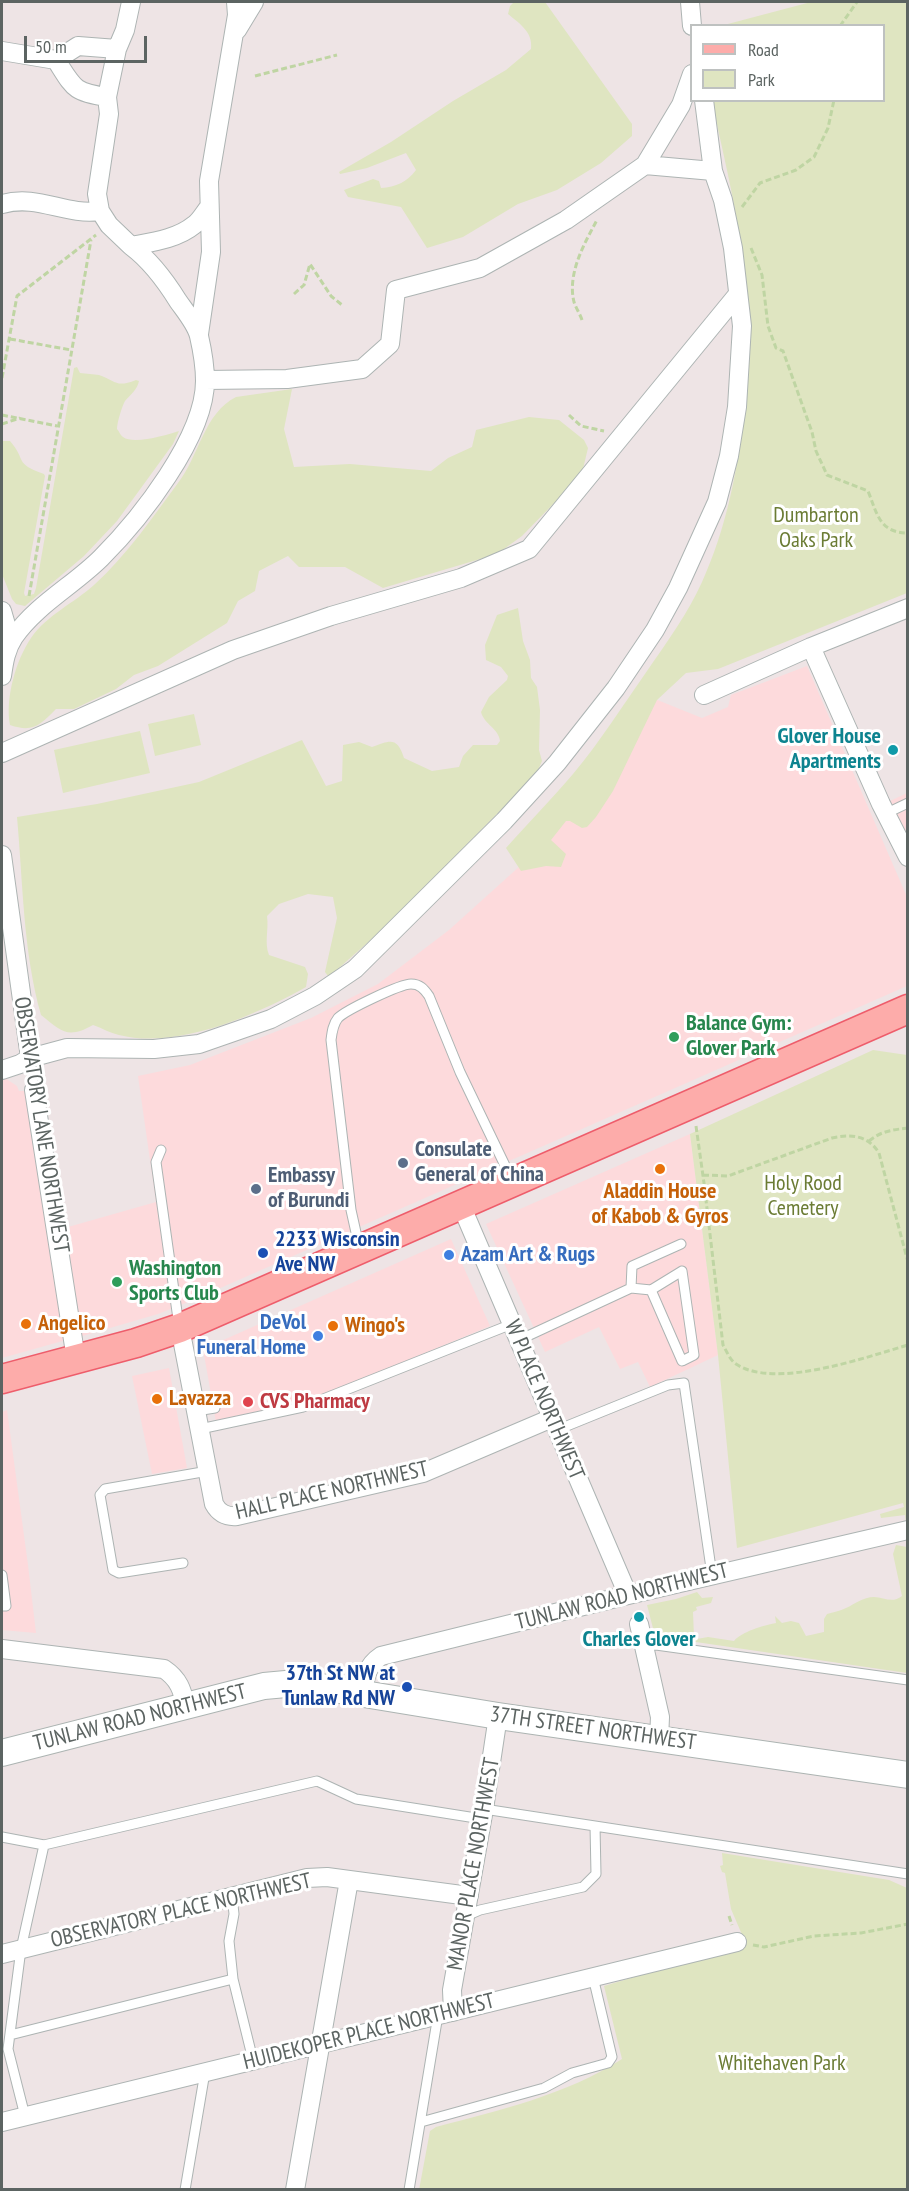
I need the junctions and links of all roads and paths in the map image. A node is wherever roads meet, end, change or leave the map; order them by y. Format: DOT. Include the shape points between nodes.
graph roads {
  1 [pos="131,2"];
  2 [pos="236,2"];
  3 [pos="254,2"];
  4 [pos="690,2"];
  5 [pos="857,2"];
  6 [pos="692,24"];
  7 [pos="841,24"];
  8 [pos="234,34"];
  9 [pos="117,49"];
  10 [pos="2,51"];
  11 [pos="337,55"];
  12 [pos="56,60"];
  13 [pos="255,76"];
  14 [pos="690,80"];
  15 [pos="107,97"];
  16 [pos="704,102"];
  17 [pos="834,102"];
  18 [pos="645,165"];
  19 [pos="712,171"];
  20 [pos="2,204"];
  21 [pos="209,207"];
  22 [pos="740,210"];
  23 [pos="100,211"];
  24 [pos="598,218"];
  25 [pos="100,232"];
  26 [pos="91,240"];
  27 [pos="131,246"];
  28 [pos="294,294"];
  29 [pos="738,294"];
  30 [pos="342,305"];
  31 [pos="582,320"];
  32 [pos="199,334"];
  33 [pos="10,339"];
  34 [pos="776,348"];
  35 [pos="71,350"];
  36 [pos="2,378"];
  37 [pos="205,380"];
  38 [pos="2,415"];
  39 [pos="569,415"];
  40 [pos="20,418"];
  41 [pos="2,424"];
  42 [pos="57,426"];
  43 [pos="617,441"];
  44 [pos="908,533"];
  45 [pos="908,608"];
  46 [pos="2,611"];
  47 [pos="24,627"];
  48 [pos="11,642"];
  49 [pos="811,647"];
  50 [pos="2,676"];
  51 [pos="704,695"];
  52 [pos="2,753"];
  53 [pos="908,803"];
  54 [pos="884,809"];
  55 [pos="2,855"];
  56 [pos="908,857"];
  57 [pos="908,1009"];
  58 [pos="30,1058"];
  59 [pos="2,1070"];
  60 [pos="34,1090"];
  61 [pos="695,1124"];
  62 [pos="908,1128"];
  63 [pos="868,1141"];
  64 [pos="161,1150"];
  65 [pos="703,1174"];
  66 [pos="512,1182"];
  67 [pos="461,1205"];
  68 [pos="681,1244"];
  69 [pos="360,1248"];
  70 [pos="908,1262"];
  71 [pos="631,1288"];
  72 [pos="651,1290"];
  73 [pos="180,1328"];
  74 [pos="515,1332"];
  75 [pos="908,1345"];
  76 [pos="76,1359"];
  77 [pos="2,1379"];
  78 [pos="215,1408"];
  79 [pos="198,1420"];
  80 [pos="555,1424"];
  81 [pos="208,1471"];
  82 [pos="908,1530"];
  83 [pos="183,1563"];
  84 [pos="2,1575"];
  85 [pos="712,1575"];
  86 [pos="628,1594"];
  87 [pos="2,1606"];
  88 [pos="639,1624"];
  89 [pos="645,1646"];
  90 [pos="2,1649"];
  91 [pos="908,1680"];
  92 [pos="278,1683"];
  93 [pos="363,1695"];
  94 [pos="186,1706"];
  95 [pos="498,1716"];
  96 [pos="659,1739"];
  97 [pos="2,1753"];
  98 [pos="908,1775"];
  99 [pos="483,1814"];
  100 [pos="596,1826"];
  101 [pos="2,1837"];
  102 [pos="44,1845"];
  103 [pos="908,1874"];
  104 [pos="349,1880"];
  105 [pos="231,1896"];
  106 [pos="469,1896"];
  107 [pos="466,1916"];
  108 [pos="908,1924"];
  109 [pos="737,1942"];
  110 [pos="21,1949"];
  111 [pos="2,1954"];
  112 [pos="593,1977"];
  113 [pos="233,1979"];
  114 [pos="445,2013"];
  115 [pos="10,2035"];
  116 [pos="321,2044"];
  117 [pos="253,2060"];
  118 [pos="206,2072"];
  119 [pos="25,2116"];
  120 [pos="2,2122"];
  121 [pos="421,2122"];
  122 [pos="185,2190"];
  123 [pos="295,2190"];
  124 [pos="410,2190"];
  1 -- 9 [label="street"];
  2 -- 8 [label="street"];
  3 -- 8 [label="street"];
  4 -- 6 [label="street"];
  5 -- 7 [label="path"];
  8 -- 21 [label="street" via="208,181"];
  9 -- 12 [label="street" via="78,46"];
  9 -- 15 [label="street"];
  10 -- 12 [label="street"];
  11 -- 13 [label="path"];
  12 -- 15 [label="street" via="72,86 84,94"];
  14 -- 18 [label="street" via="681,105"];
  15 -- 23 [label="street" via="109,114 97,194"];
  16 -- 19 [label="street"];
  17 -- 22 [label="path" via="828,128 814,157 796,170 760,183"];
  18 -- 19 [label="street"];
  18 -- 37 [label="street" via="566,220 480,268 396,290 390,344 362,369 287,379"];
  19 -- 29 [label="street" via="728,220"];
  20 -- 23 [label="street" via="32,200 86,213"];
  21 -- 27 [label="street" via="195,225 179,234"];
  21 -- 32 [label="street" via="212,252"];
  23 -- 27 [label="street"];
  24 -- 31 [label="path" via="583,245 573,279 574,302"];
  25 -- 26 [label="path"];
  26 -- 33 [label="path" via="17,296"];
  26 -- 35 [label="path"];
  27 -- 32 [label="street" via="148,260 172,291"];
  28 -- 30 [label="path" via="304,285 310,264 331,296"];
  29 -- 43 [label="street"];
  29 -- 58 [label="street" via="742,326 736,407 717,501 656,630 557,763 504,821 355,969 315,996 271,1018 200,1044 154,1049 67,1048"];
  32 -- 37 [label="street"];
  33 -- 35 [label="path"];
  33 -- 36 [label="path"];
  34 -- 44 [label="path" via="783,351 827,475 868,491 886,529"];
  35 -- 42 [label="path"];
  37 -- 47 [label="street" via="196,421 153,496 102,557"];
  38 -- 40 [label="path"];
  39 -- 43 [label="path" via="582,426 603,430"];
  40 -- 41 [label="path"];
  40 -- 42 [label="path"];
  42 -- 47 [label="path"];
  43 -- 52 [label="street" via="529,549 461,578 233,650"];
  45 -- 49 [label="street"];
  46 -- 48 [label="street"];
  47 -- 48 [label="street"];
  48 -- 50 [label="street"];
  49 -- 51 [label="street"];
  49 -- 54 [label="street"];
  53 -- 54 [label="lane"];
  54 -- 56 [label="street"];
  55 -- 58 [label="street, OBSERVATORY LANE NORTHWEST"];
  57 -- 66 [label="main road"];
  58 -- 59 [label="street"];
  58 -- 60 [label="lane, OBSERVATORY LANE NORTHWEST"];
  60 -- 76 [label="street, OBSERVATORY LANE NORTHWEST"];
  61 -- 65 [label="path"];
  62 -- 63 [label="path" via="888,1130"];
  63 -- 65 [label="path" via="849,1135 832,1137 728,1176"];
  63 -- 70 [label="path" via="879,1153"];
  64 -- 73 [label="lane" via="156,1162"];
  65 -- 75 [label="path" via="723,1345 735,1364 749,1370 807,1373"];
  66 -- 67 [label="main road"];
  66 -- 69 [label="lane" via="429,996 420,986 401,986 345,1013 336,1020 331,1040 351,1210"];
  67 -- 69 [label="main road"];
  67 -- 74 [label="street, W PLACE NORTHWEST"];
  68 -- 71 [label="lane" via="632,1266"];
  69 -- 73 [label="main road"];
  71 -- 72 [label="lane"];
  71 -- 74 [label="lane"];
  72 -- 72 [label="lane" via="682,1361 694,1354 682,1271"];
  73 -- 76 [label="main road"];
  73 -- 79 [label="street, HALL PLACE NORTHWEST"];
  74 -- 79 [label="lane" via="303,1407"];
  74 -- 80 [label="street, W PLACE NORTHWEST"];
  76 -- 77 [label="main road"];
  78 -- 79 [label="lane"];
  79 -- 81 [label="street, HALL PLACE NORTHWEST"];
  80 -- 81 [label="street, HALL PLACE NORTHWEST" via="423,1473 237,1516 216,1509"];
  80 -- 85 [label="lane" via="684,1383"];
  80 -- 86 [label="street, W PLACE NORTHWEST"];
  81 -- 83 [label="lane" via="105,1489 100,1495 113,1570 119,1573"];
  82 -- 85 [label="street, TUNLAW ROAD NORTHWEST"];
  84 -- 87 [label="lane" via="6,1606"];
  85 -- 86 [label="street, TUNLAW ROAD NORTHWEST"];
  86 -- 93 [label="street, TUNLAW ROAD NORTHWEST" via="381,1656 365,1675"];
  88 -- 89 [label="street"];
  89 -- 91 [label="lane"];
  89 -- 96 [label="street" via="660,1717"];
  90 -- 94 [label="street" via="164,1669 180,1684"];
  92 -- 93 [label="street, 37TH STREET NORTHWEST" via="308,1684"];
  92 -- 94 [label="street, TUNLAW ROAD NORTHWEST"];
  93 -- 95 [label="street, 37TH STREET NORTHWEST"];
  94 -- 97 [label="street, TUNLAW ROAD NORTHWEST"];
  95 -- 96 [label="street, 37TH STREET NORTHWEST"];
  95 -- 99 [label="street, MANOR PLACE NORTHWEST"];
  96 -- 98 [label="street, 37TH STREET NORTHWEST"];
  99 -- 100 [label="lane"];
  99 -- 102 [label="lane" via="356,1799 317,1781"];
  99 -- 106 [label="street, MANOR PLACE NORTHWEST"];
  100 -- 103 [label="lane"];
  100 -- 107 [label="lane" via="596,1874 583,1887"];
  101 -- 102 [label="lane"];
  102 -- 110 [label="lane"];
  104 -- 105 [label="street, OBSERVATORY PLACE NORTHWEST" via="307,1878"];
  104 -- 106 [label="street, OBSERVATORY PLACE NORTHWEST"];
  104 -- 116 [label="street"];
  105 -- 110 [label="street, OBSERVATORY PLACE NORTHWEST"];
  105 -- 113 [label="lane"];
  106 -- 107 [label="street, MANOR PLACE NORTHWEST"];
  107 -- 114 [label="street, MANOR PLACE NORTHWEST"];
  108 -- 109 [label="path" via="764,1947"];
  109 -- 112 [label="street, HUIDEKOPER PLACE NORTHWEST"];
  110 -- 111 [label="street, OBSERVATORY PLACE NORTHWEST"];
  110 -- 115 [label="lane"];
  112 -- 114 [label="street, HUIDEKOPER PLACE NORTHWEST"];
  112 -- 121 [label="lane" via="612,2057 608,2063 572,2073 544,2088"];
  113 -- 115 [label="lane"];
  113 -- 117 [label="lane"];
  114 -- 116 [label="street, HUIDEKOPER PLACE NORTHWEST"];
  114 -- 121 [label="lane"];
  115 -- 119 [label="lane" via="8,2049"];
  116 -- 117 [label="street, HUIDEKOPER PLACE NORTHWEST"];
  116 -- 123 [label="street"];
  117 -- 118 [label="street, HUIDEKOPER PLACE NORTHWEST"];
  118 -- 119 [label="street, HUIDEKOPER PLACE NORTHWEST"];
  118 -- 122 [label="lane"];
  119 -- 120 [label="street, HUIDEKOPER PLACE NORTHWEST"];
  121 -- 124 [label="lane"];
}
